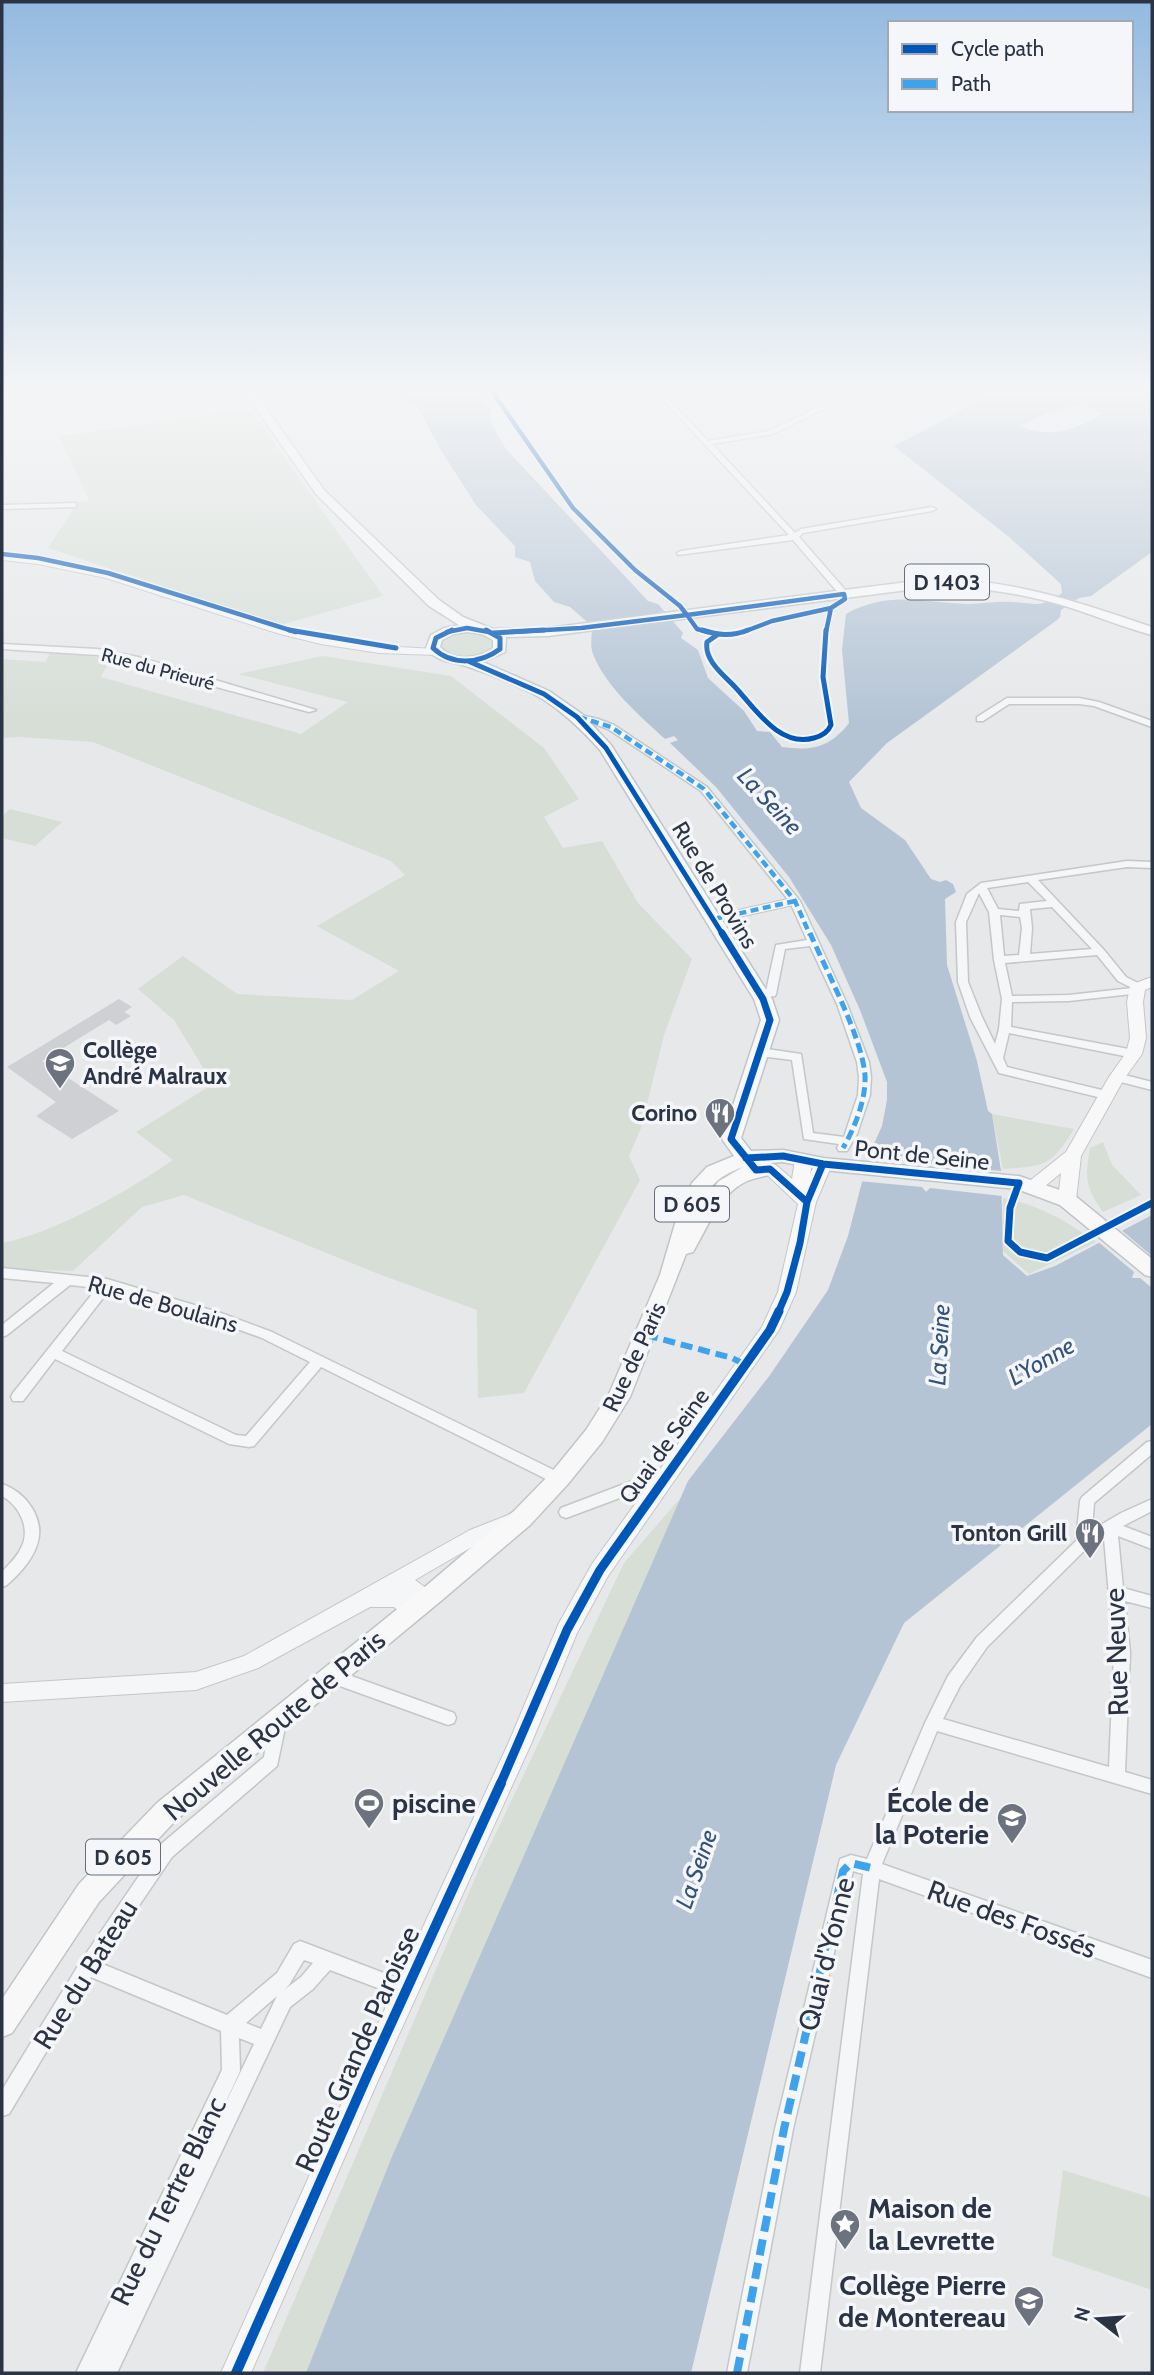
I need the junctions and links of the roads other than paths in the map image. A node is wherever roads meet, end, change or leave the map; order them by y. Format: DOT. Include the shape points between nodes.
graph roads {
  1 [pos="329,501"];
  2 [pos="761,501"];
  3 [pos="73,505"];
  4 [pos="2,507"];
  5 [pos="932,509"];
  6 [pos="795,537"];
  7 [pos="681,552"];
  8 [pos="2,557"];
  9 [pos="844,594"];
  10 [pos="434,603"];
  11 [pos="476,628"];
  12 [pos="449,631"];
  13 [pos="1152,631"];
  14 [pos="548,632"];
  15 [pos="493,633"];
  16 [pos="502,645"];
  17 [pos="2,646"];
  18 [pos="435,648"];
  19 [pos="490,657"];
  20 [pos="468,661"];
  21 [pos="496,674"];
  22 [pos="312,710"];
  23 [pos="577,717"];
  24 [pos="980,719"];
  25 [pos="1152,724"];
  26 [pos="1147,864"];
  27 [pos="1031,879"];
  28 [pos="981,886"];
  29 [pos="796,901"];
  30 [pos="1054,904"];
  31 [pos="993,912"];
  32 [pos="1025,914"];
  33 [pos="714,919"];
  34 [pos="815,943"];
  35 [pos="1100,952"];
  36 [pos="1024,958"];
  37 [pos="999,960"];
  38 [pos="1142,986"];
  39 [pos="761,995"];
  40 [pos="1007,999"];
  41 [pos="1005,1028"];
  42 [pos="1142,1044"];
  43 [pos="760,1052"];
  44 [pos="997,1058"];
  45 [pos="1117,1077"];
  46 [pos="1152,1086"];
  47 [pos="1106,1095"];
  48 [pos="1072,1156"];
  49 [pos="810,1164"];
  50 [pos="757,1166"];
  51 [pos="1033,1187"];
  52 [pos="803,1198"];
  53 [pos="1067,1200"];
  54 [pos="1152,1270"];
  55 [pos="2,1273"];
  56 [pos="67,1280"];
  57 [pos="107,1284"];
  58 [pos="2,1332"];
  59 [pos="53,1352"];
  60 [pos="319,1360"];
  61 [pos="18,1397"];
  62 [pos="1152,1446"];
  63 [pos="559,1479"];
  64 [pos="657,1488"];
  65 [pos="2,1490"];
  66 [pos="1152,1506"];
  67 [pos="566,1512"];
  68 [pos="522,1518"];
  69 [pos="1110,1527"];
  70 [pos="1083,1543"];
  71 [pos="1152,1543"];
  72 [pos="400,1579"];
  73 [pos="2,1581"];
  74 [pos="1115,1592"];
  75 [pos="367,1599"];
  76 [pos="1152,1602"];
  77 [pos="419,1605"];
  78 [pos="332,1676"];
  79 [pos="2,1693"];
  80 [pos="448,1718"];
  81 [pos="278,1722"];
  82 [pos="933,1723"];
  83 [pos="519,1744"];
  84 [pos="1117,1777"];
  85 [pos="1152,1787"];
  86 [pos="872,1868"];
  87 [pos="327,1960"];
  88 [pos="87,1967"];
  89 [pos="1152,1969"];
  90 [pos="390,1984"];
  91 [pos="2,2023"];
  92 [pos="230,2025"];
  93 [pos="265,2040"];
  94 [pos="2,2107"];
  95 [pos="86,2373"];
  96 [pos="106,2373"];
  97 [pos="236,2373"];
  98 [pos="737,2373"];
  99 [pos="810,2373"];
  1 -- 10 [label="main road"];
  2 -- 6 [label="street"];
  3 -- 4 [label="street"];
  5 -- 6 [label="street" via="801,531"];
  6 -- 7 [label="street"];
  6 -- 9 [label="street"];
  8 -- 18 [label="street" via="75,566 295,635 383,649"];
  9 -- 13 [label="main road, D 1403" via="931,583 1010,587"];
  9 -- 14 [label="main road, D 1403"];
  10 -- 11 [label="main road"];
  10 -- 12 [label="main road"];
  11 -- 12 [label="main road"];
  11 -- 15 [label="main road"];
  12 -- 18 [label="main road"];
  14 -- 15 [label="main road, D 1403"];
  14 -- 16 [label="main road, D 1403"];
  15 -- 16 [label="main road"];
  16 -- 19 [label="main road"];
  17 -- 22 [label="street, Rue du Prieuré" via="97,652 138,660"];
  18 -- 20 [label="main road, Rue de Provins" via="449,659"];
  19 -- 20 [label="main road"];
  19 -- 21 [label="main road" via="488,665"];
  20 -- 21 [label="main road, Rue de Provins"];
  21 -- 23 [label="main road, Rue de Provins" via="544,694"];
  23 -- 29 [label="street" via="594,718 704,789"];
  23 -- 33 [label="main road, Rue de Provins" via="606,748"];
  24 -- 25 [label="street" via="1007,701 1079,701"];
  26 -- 27 [label="street"];
  27 -- 28 [label="street"];
  27 -- 30 [label="street"];
  28 -- 31 [label="street"];
  28 -- 44 [label="street" via="972,894 961,922 963,982"];
  29 -- 33 [label="street"];
  29 -- 34 [label="street"];
  30 -- 32 [label="street" via="1024,906"];
  30 -- 35 [label="street"];
  31 -- 32 [label="street"];
  31 -- 37 [label="street"];
  32 -- 36 [label="street"];
  33 -- 39 [label="main road, Rue de Provins"];
  34 -- 39 [label="street" via="780,947 771,994"];
  34 -- 43 [label="street" via="864,1069 864,1096 845,1144 808,1136 797,1057"];
  35 -- 36 [label="street"];
  35 -- 38 [label="street" via="1122,979"];
  36 -- 37 [label="street"];
  37 -- 40 [label="street"];
  38 -- 40 [label="street" via="1069,998"];
  38 -- 42 [label="main road" via="1135,1002"];
  39 -- 43 [label="main road, Rue de Provins" via="770,1020"];
  40 -- 41 [label="street"];
  41 -- 42 [label="street"];
  41 -- 44 [label="street"];
  42 -- 45 [label="main road"];
  43 -- 50 [label="main road, Rue de Provins" via="731,1139"];
  44 -- 47 [label="street" via="1003,1070"];
  45 -- 46 [label="street"];
  45 -- 47 [label="main road"];
  47 -- 48 [label="main road"];
  48 -- 51 [label="main road"];
  48 -- 53 [label="main road"];
  49 -- 50 [label="main road, Rue de Paris / D 605"];
  49 -- 50 [label="main road, Rue de Paris / D 605" via="783,1156"];
  49 -- 51 [label="main road, Pont de Seine / D 605"];
  49 -- 52 [label="main road, Quai de Seine"];
  50 -- 52 [label="main road"];
  50 -- 63 [label="main road, Rue de Paris / D 605" via="721,1188 670,1275 619,1397"];
  51 -- 53 [label="main road, Pont de Seine / D 605"];
  52 -- 64 [label="main road, Quai de Seine" via="800,1243 787,1292 770,1330"];
  53 -- 54 [label="main road, D 605"];
  55 -- 56 [label="street, Rue de Boulains"];
  56 -- 57 [label="street, Rue de Boulains"];
  56 -- 58 [label="street"];
  57 -- 59 [label="street"];
  57 -- 60 [label="street, Rue de Boulains" via="234,1323"];
  59 -- 60 [label="street" via="234,1440 249,1442"];
  59 -- 61 [label="street"];
  60 -- 63 [label="street, Rue de Boulains"];
  62 -- 70 [label="street" via="1087,1502"];
  63 -- 68 [label="main road, D 605"];
  64 -- 67 [label="street" via="632,1487"];
  64 -- 83 [label="main road, Quai de Seine" via="600,1570 567,1630"];
  65 -- 73 [label="street" via="18,1497 35,1535 27,1555"];
  66 -- 69 [label="street, Quai d'Yonne"];
  68 -- 72 [label="street" via="477,1535"];
  68 -- 77 [label="main road, Nouvelle Route de Paris / D 605"];
  69 -- 70 [label="street, Quai d'Yonne"];
  69 -- 71 [label="street"];
  69 -- 74 [label="street, Rue Neuve"];
  70 -- 82 [label="street, Quai d'Yonne" via="982,1642 954,1681"];
  72 -- 75 [label="street"];
  72 -- 77 [label="street"];
  74 -- 76 [label="street"];
  74 -- 84 [label="street, Rue Neuve" via="1122,1653"];
  75 -- 77 [label="street" via="398,1599"];
  75 -- 79 [label="street" via="251,1662 196,1681"];
  77 -- 78 [label="main road, Nouvelle Route de Paris / D 605"];
  78 -- 80 [label="street"];
  78 -- 81 [label="main road, Nouvelle Route de Paris / D 605"];
  81 -- 88 [label="street, Rue du Bateau" via="271,1761 166,1851"];
  81 -- 91 [label="main road, Nouvelle Route de Paris / D 605" via="166,1812 102,1878"];
  82 -- 84 [label="street"];
  82 -- 86 [label="street, Quai d'Yonne"];
  83 -- 97 [label="main road, Route Grande Paroisse"];
  84 -- 85 [label="street"];
  86 -- 89 [label="street, Rue des Fossés"];
  86 -- 98 [label="street, Quai d'Yonne" via="851,1863 843,1871 784,2129"];
  86 -- 99 [label="street"];
  87 -- 90 [label="street"];
  87 -- 92 [label="street" via="300,1950 284,1979"];
  87 -- 93 [label="street, Rue du Tertre Blanc" via="284,2001"];
  88 -- 92 [label="street"];
  88 -- 94 [label="street, Rue du Bateau"];
  92 -- 93 [label="street"];
  92 -- 95 [label="street, Rue du Tertre Blanc" via="231,2071"];
  93 -- 96 [label="street, Rue du Tertre Blanc"];
}
